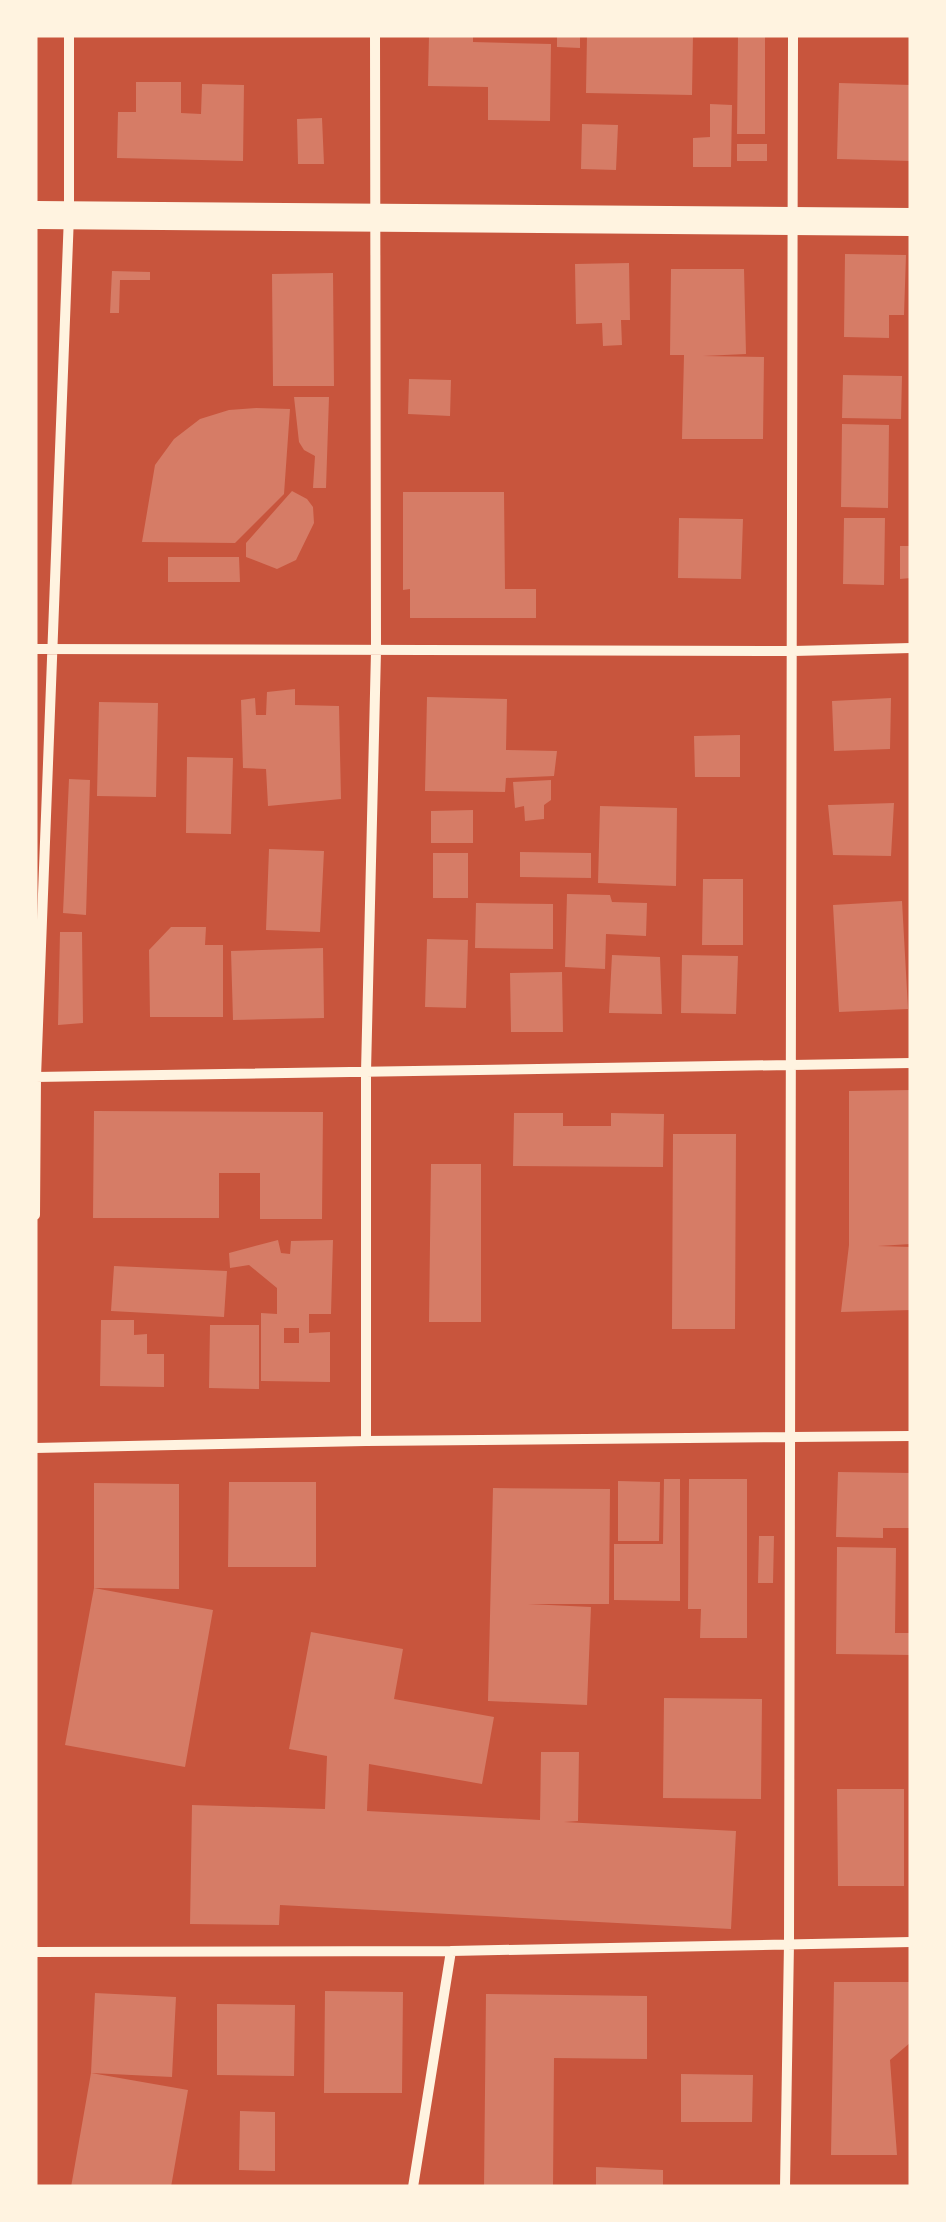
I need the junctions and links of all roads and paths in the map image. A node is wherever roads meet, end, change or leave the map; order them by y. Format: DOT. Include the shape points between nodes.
graph roads {
  1 [pos="70,35"];
  2 [pos="375,35"];
  3 [pos="793,35"];
  4 [pos="35,214"];
  5 [pos="69,215"];
  6 [pos="376,218"];
  7 [pos="794,221"];
  8 [pos="911,222"];
  9 [pos="51,648"];
  10 [pos="911,648"];
  11 [pos="35,649"];
  12 [pos="376,651"];
  13 [pos="794,651"];
  14 [pos="911,1063"];
  15 [pos="792,1065"];
  16 [pos="366,1072"];
  17 [pos="36,1077"];
  18 [pos="35,1215"];
  19 [pos="789,1436"];
  20 [pos="911,1436"];
  21 [pos="366,1440"];
  22 [pos="35,1448"];
  23 [pos="911,1942"];
  24 [pos="789,1944"];
  25 [pos="451,1951"];
  26 [pos="35,1952"];
  27 [pos="414,2187"];
  28 [pos="785,2187"];
  1 -- 5 [label="street"];
  2 -- 6 [label="street"];
  3 -- 7 [label="street"];
  4 -- 5 [label="highway"];
  5 -- 6 [label="highway"];
  5 -- 9 [label="street"];
  6 -- 7 [label="highway"];
  6 -- 12 [label="street"];
  7 -- 8 [label="highway"];
  7 -- 13 [label="street"];
  9 -- 11 [label="street"];
  9 -- 12 [label="street"];
  9 -- 17 [label="street"];
  10 -- 13 [label="street"];
  12 -- 13 [label="street"];
  12 -- 16 [label="street"];
  13 -- 15 [label="street"];
  14 -- 15 [label="street"];
  15 -- 16 [label="street"];
  15 -- 19 [label="street"];
  16 -- 17 [label="street"];
  16 -- 21 [label="street"];
  17 -- 18 [label="street"];
  19 -- 20 [label="street"];
  19 -- 21 [label="street"];
  19 -- 24 [label="street"];
  21 -- 22 [label="street"];
  23 -- 24 [label="street"];
  24 -- 25 [label="street"];
  24 -- 28 [label="street"];
  25 -- 26 [label="street"];
  25 -- 27 [label="street"];
}
